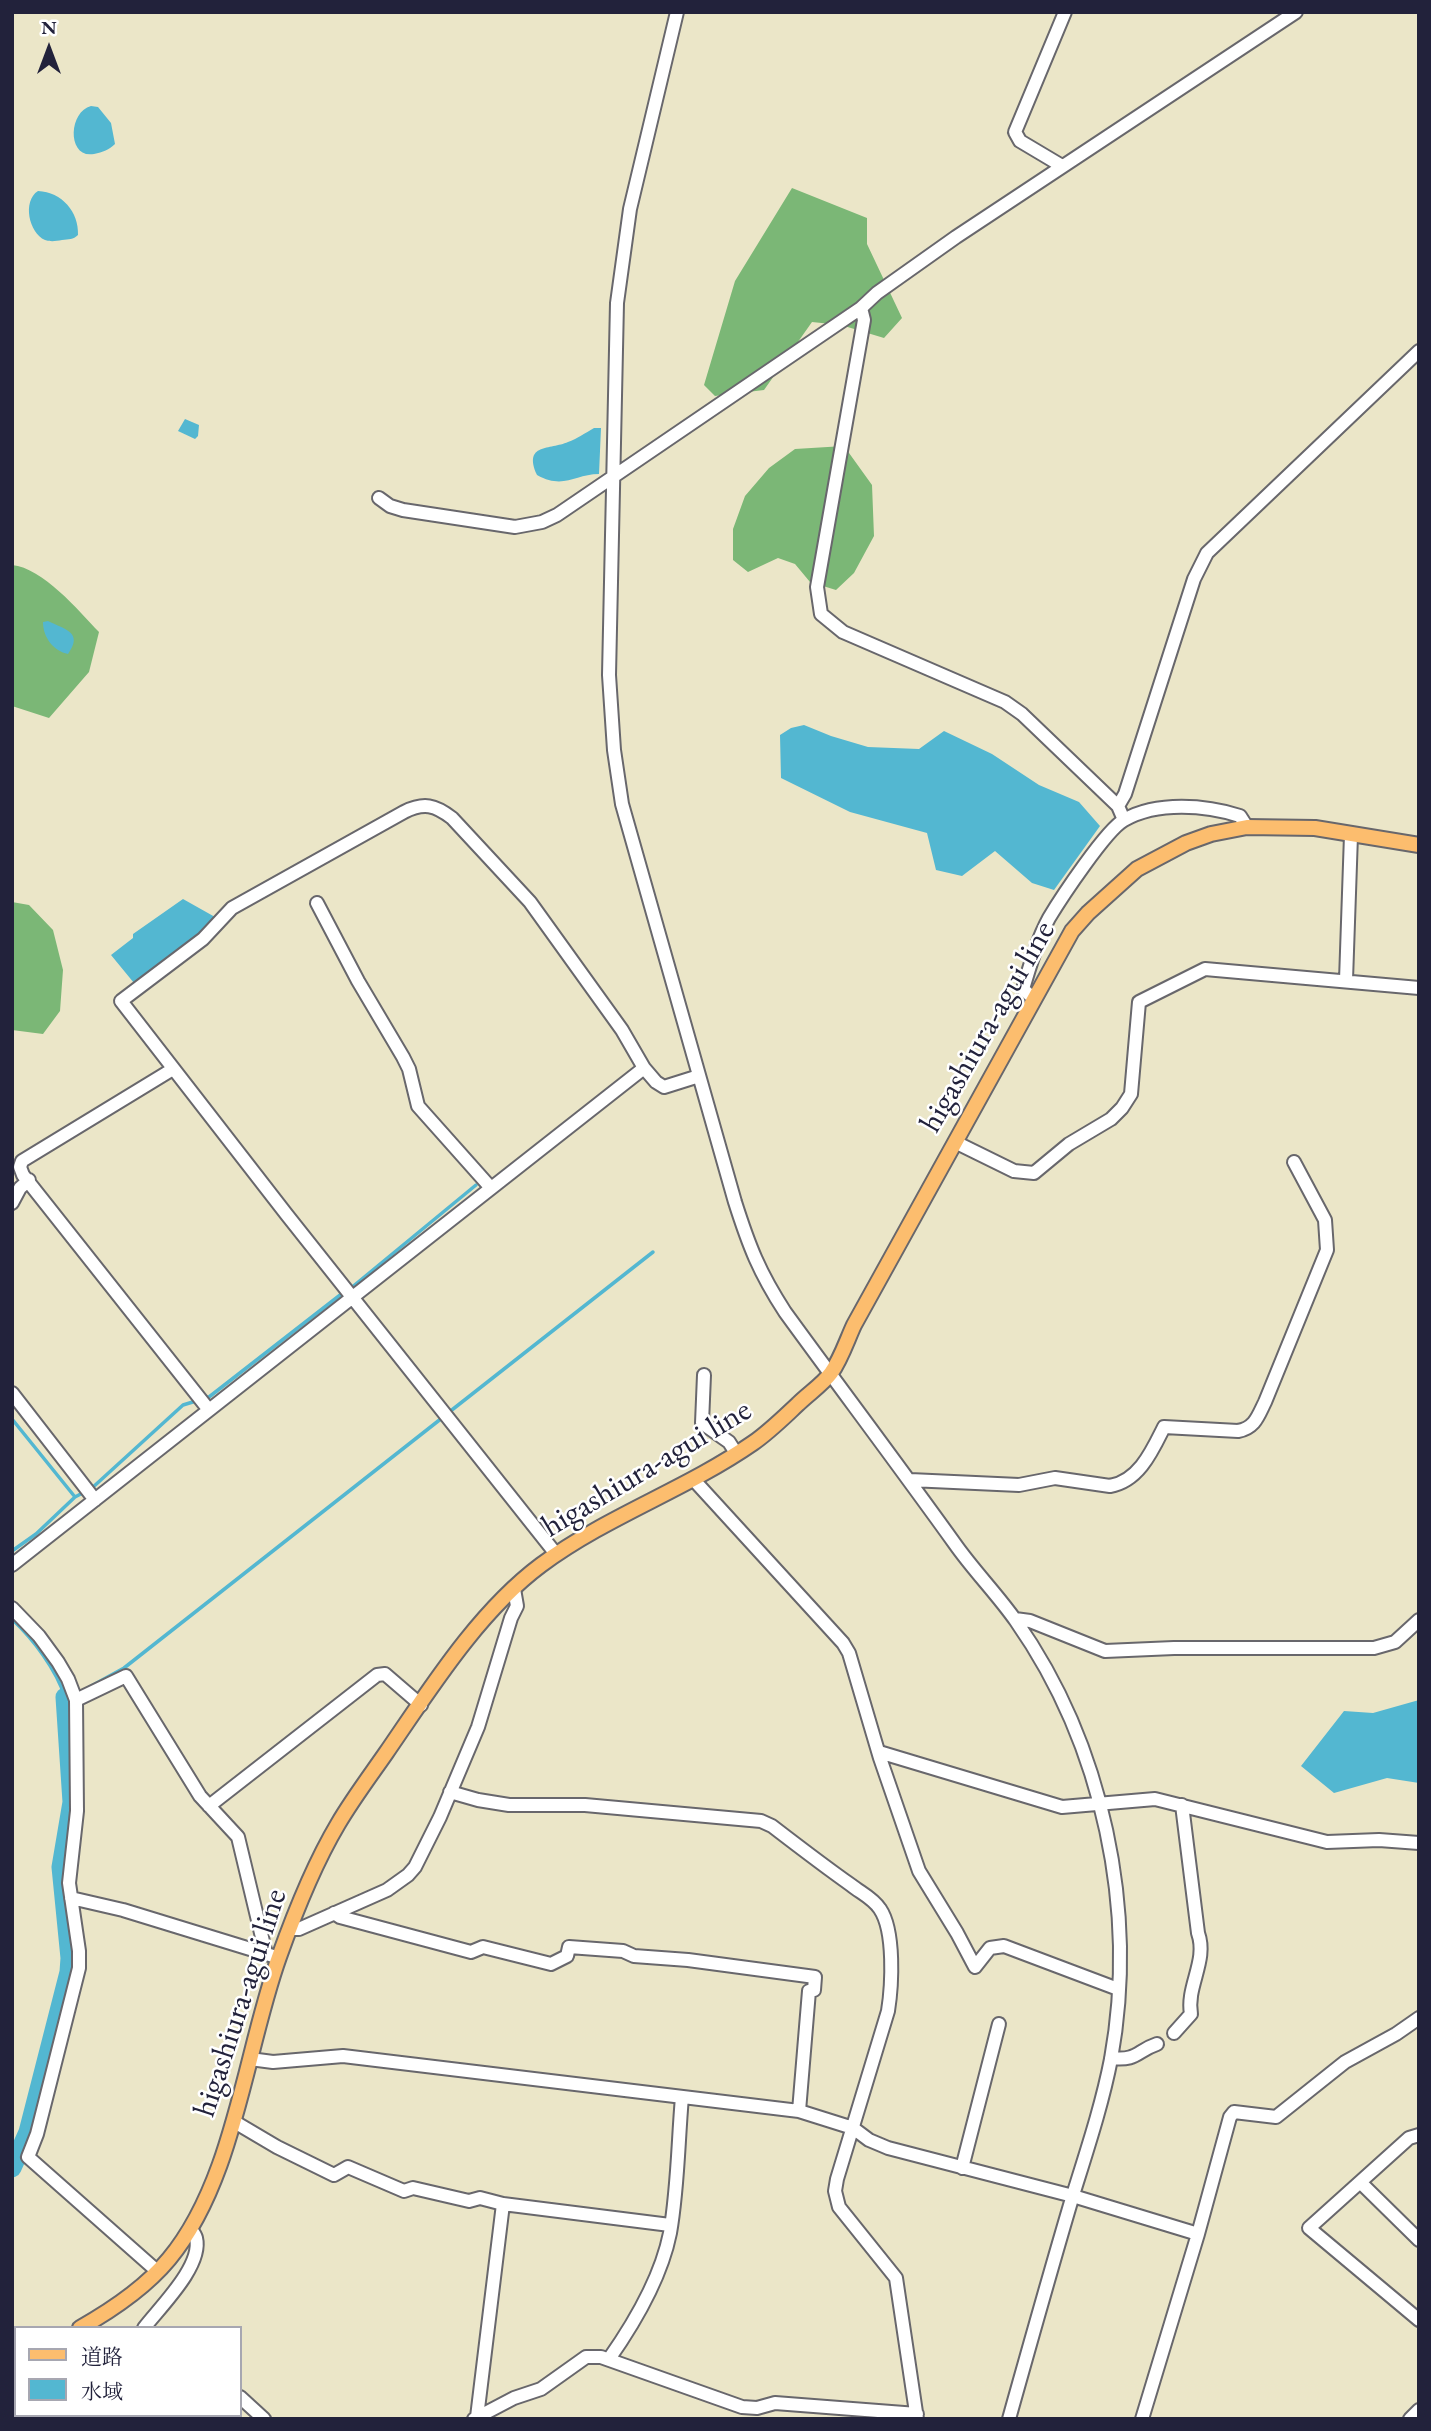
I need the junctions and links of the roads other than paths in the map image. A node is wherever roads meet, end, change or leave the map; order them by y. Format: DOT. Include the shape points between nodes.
graph roads {
  1 [pos="677,12"];
  2 [pos="1065,12"];
  3 [pos="1296,12"];
  4 [pos="1062,166"];
  5 [pos="861,308"];
  6 [pos="1419,351"];
  7 [pos="614,477"];
  8 [pos="379,498"];
  9 [pos="1118,806"];
  10 [pos="1124,820"];
  11 [pos="1247,827"];
  12 [pos="1351,835"];
  13 [pos="1419,845"];
  14 [pos="317,903"];
  15 [pos="1346,980"];
  16 [pos="1419,988"];
  17 [pos="1034,999"];
  18 [pos="644,1068"];
  19 [pos="173,1069"];
  20 [pos="699,1076"];
  21 [pos="955,1142"];
  22 [pos="1294,1162"];
  23 [pos="29,1180"];
  24 [pos="491,1188"];
  25 [pos="12,1203"];
  26 [pos="353,1298"];
  27 [pos="831,1373"];
  28 [pos="704,1375"];
  29 [pos="12,1393"];
  30 [pos="209,1410"];
  31 [pos="736,1453"];
  32 [pos="693,1479"];
  33 [pos="909,1480"];
  34 [pos="95,1500"];
  35 [pos="556,1554"];
  36 [pos="12,1565"];
  37 [pos="514,1589"];
  38 [pos="12,1608"];
  39 [pos="1015,1619"];
  40 [pos="1419,1620"];
  41 [pos="75,1700"];
  42 [pos="421,1704"];
  43 [pos="879,1752"];
  44 [pos="450,1793"];
  45 [pos="1098,1802"];
  46 [pos="1182,1805"];
  47 [pos="209,1806"];
  48 [pos="1419,1843"];
  49 [pos="71,1898"];
  50 [pos="334,1913"];
  51 [pos="290,1929"];
  52 [pos="272,1956"];
  53 [pos="1118,1989"];
  54 [pos="1419,2018"];
  55 [pos="999,2024"];
  56 [pos="1174,2034"];
  57 [pos="1157,2044"];
  58 [pos="1111,2058"];
  59 [pos="250,2059"];
  60 [pos="682,2097"];
  61 [pos="799,2111"];
  62 [pos="233,2121"];
  63 [pos="853,2128"];
  64 [pos="1414,2136"];
  65 [pos="1419,2148"];
  66 [pos="962,2168"];
  67 [pos="1361,2183"];
  68 [pos="1073,2196"];
  69 [pos="503,2204"];
  70 [pos="670,2225"];
  71 [pos="190,2228"];
  72 [pos="1198,2234"];
  73 [pos="1419,2240"];
  74 [pos="157,2271"];
  75 [pos="1418,2319"];
  76 [pos="84,2326"];
  77 [pos="146,2326"];
  78 [pos="609,2360"];
  79 [pos="242,2399"];
  80 [pos="1419,2410"];
  81 [pos="917,2416"];
  82 [pos="475,2418"];
  83 [pos="264,2419"];
  84 [pos="1009,2419"];
  85 [pos="1142,2419"];
  86 [pos="1410,2419"];
  1 -- 7 [label="street" via="621,265"];
  2 -- 4 [label="street" via="1014,132 1020,141"];
  3 -- 4 [label="street"];
  4 -- 5 [label="street"];
  5 -- 7 [label="street"];
  5 -- 9 [label="street" via="864,320 817,587 821,614 843,632 1005,702"];
  6 -- 9 [label="street" via="1207,553 1194,579"];
  7 -- 8 [label="street" via="557,515 515,527 403,510"];
  7 -- 20 [label="street" via="609,675 615,764 638,866"];
  9 -- 10 [label="street"];
  10 -- 11 [label="street" via="1159,808 1218,809 1240,816"];
  10 -- 17 [label="street" via="1103,841 1049,919 1023,989"];
  11 -- 12 [label="main road, higashiura-agui line" via="1293,826"];
  11 -- 17 [label="main road, higashiura-agui line" via="1186,842 1137,869 1072,931"];
  12 -- 13 [label="main road, higashiura-agui line"];
  12 -- 15 [label="street"];
  14 -- 24 [label="street" via="409,1069 418,1106"];
  15 -- 16 [label="street"];
  15 -- 21 [label="street" via="1212,968 1198,971 1139,1002 1131,1094 1111,1119 1069,1144 1042,1168 1034,1173 1014,1171"];
  17 -- 21 [label="main road, higashiura-agui line"];
  18 -- 19 [label="street" via="530,902 452,818 438,808 417,805 232,908 203,939 121,1000"];
  18 -- 20 [label="street" via="664,1087"];
  18 -- 24 [label="street"];
  19 -- 23 [label="street" via="22,1161 20,1167"];
  19 -- 26 [label="street"];
  20 -- 27 [label="street" via="751,1251 785,1312"];
  21 -- 27 [label="main road, higashiura-agui line"];
  22 -- 33 [label="street" via="1325,1220 1327,1250 1254,1424 1238,1432 1164,1427 1145,1463 1118,1485 1055,1478 1019,1485"];
  23 -- 25 [label="street"];
  23 -- 30 [label="street"];
  24 -- 26 [label="street"];
  26 -- 30 [label="street"];
  26 -- 35 [label="street"];
  27 -- 31 [label="main road, higashiura-agui line" via="770,1430"];
  27 -- 33 [label="street"];
  28 -- 31 [label="street" via="702,1423 729,1442"];
  29 -- 34 [label="street"];
  30 -- 34 [label="street"];
  31 -- 32 [label="main road, higashiura-agui line"];
  32 -- 35 [label="main road, higashiura-agui line" via="612,1519"];
  32 -- 43 [label="street" via="843,1643"];
  33 -- 39 [label="street"];
  34 -- 36 [label="street"];
  35 -- 37 [label="main road, higashiura-agui line"];
  37 -- 42 [label="main road, higashiura-agui line" via="472,1634"];
  37 -- 44 [label="street" via="517,1606 478,1727"];
  38 -- 41 [label="street" via="58,1662"];
  39 -- 40 [label="street" via="1030,1620 1105,1651 1374,1648 1395,1642"];
  39 -- 45 [label="street" via="1041,1660 1079,1740"];
  41 -- 47 [label="street" via="126,1676"];
  41 -- 49 [label="street" via="78,1787 69,1868"];
  42 -- 47 [label="street" via="384,1674 377,1675"];
  42 -- 51 [label="main road, higashiura-agui line" via="338,1824 309,1879"];
  43 -- 45 [label="street" via="1062,1807"];
  43 -- 53 [label="street" via="919,1871 975,1967 990,1948 1004,1946"];
  44 -- 50 [label="street" via="408,1875"];
  44 -- 63 [label="street" via="509,1805 584,1805 761,1821 865,1894 886,1923 891,1995"];
  45 -- 46 [label="street" via="1155,1799"];
  45 -- 53 [label="street" via="1115,1879"];
  46 -- 48 [label="street" via="1327,1842"];
  46 -- 56 [label="street" via="1202,1943 1191,2014"];
  47 -- 52 [label="street" via="238,1837"];
  49 -- 52 [label="street"];
  49 -- 74 [label="street" via="79,1968 28,2157"];
  50 -- 51 [label="street"];
  50 -- 61 [label="street" via="471,1952 483,1947 551,1964 567,1956 569,1947 815,1977 814,1990 809,1991"];
  51 -- 52 [label="main road, higashiura-agui line"];
  52 -- 59 [label="main road, higashiura-agui line"];
  53 -- 58 [label="street"];
  54 -- 72 [label="street" via="1345,2062 1276,2116 1234,2112"];
  55 -- 66 [label="street"];
  57 -- 58 [label="street" via="1134,2058"];
  58 -- 68 [label="street"];
  59 -- 60 [label="street" via="273,2062 343,2056"];
  59 -- 62 [label="main road, higashiura-agui line"];
  60 -- 61 [label="street"];
  60 -- 70 [label="street"];
  61 -- 63 [label="street"];
  62 -- 69 [label="street" via="334,2175 348,2166 404,2191 413,2188"];
  62 -- 71 [label="main road, higashiura-agui line" via="210,2188"];
  63 -- 66 [label="street" via="888,2148"];
  63 -- 81 [label="street" via="837,2179 838,2207 896,2278"];
  64 -- 65 [label="street"];
  64 -- 67 [label="street"];
  66 -- 68 [label="street"];
  67 -- 73 [label="street"];
  67 -- 75 [label="street" via="1310,2228"];
  68 -- 72 [label="street"];
  68 -- 84 [label="street"];
  69 -- 70 [label="street"];
  69 -- 82 [label="street"];
  70 -- 78 [label="street" via="649,2291"];
  71 -- 74 [label="main road, higashiura-agui line"];
  71 -- 77 [label="street" via="196,2239 194,2256 180,2284"];
  72 -- 85 [label="street"];
  74 -- 76 [label="main road, higashiura-agui line" via="110,2311"];
  78 -- 81 [label="street" via="742,2407 775,2403"];
  78 -- 82 [label="street" via="586,2357 541,2389"];
  79 -- 83 [label="street"];
  80 -- 86 [label="street"];
}
